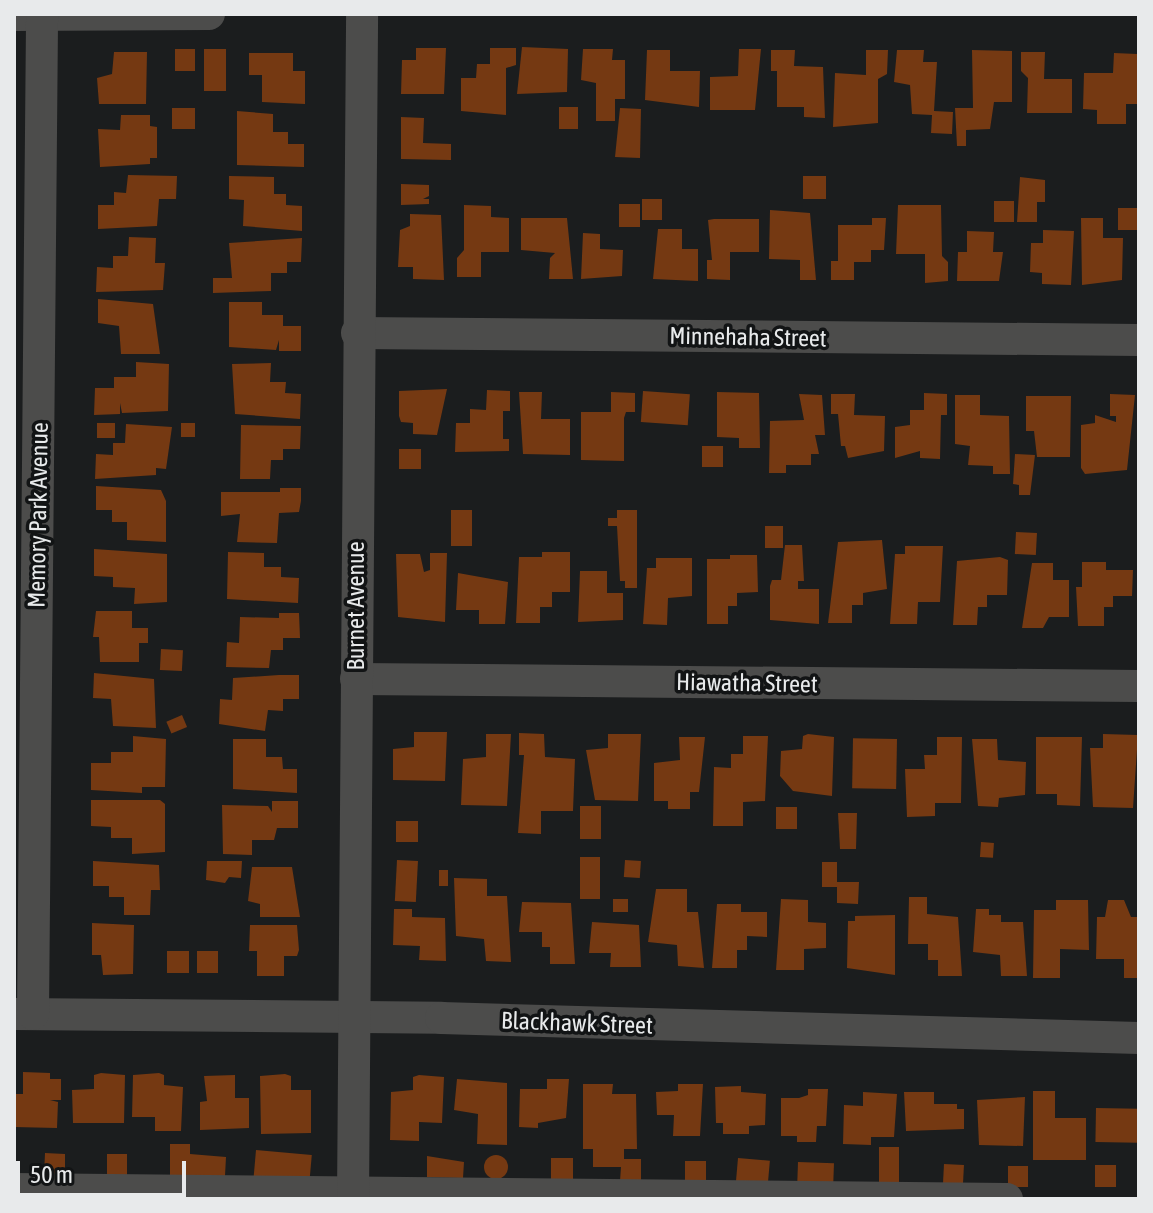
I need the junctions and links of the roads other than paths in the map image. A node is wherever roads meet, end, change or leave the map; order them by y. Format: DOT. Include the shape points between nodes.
graph roads {
  1 [pos="209,14"];
  2 [pos="362,14"];
  3 [pos="28,16"];
  4 [pos="357,333"];
  5 [pos="1139,340"];
  6 [pos="356,679"];
  7 [pos="1139,686"];
  8 [pos="23,1014"];
  9 [pos="353,1018"];
  10 [pos="1139,1038"];
  11 [pos="14,1189"];
  12 [pos="353,1195"];
  13 [pos="1007,1199"];
  1 -- 3 [label="street"];
  2 -- 4 [label="street, Burnet Avenue"];
  3 -- 8 [label="street, Memory Park Avenue"];
  4 -- 5 [label="street, Minnehaha Street"];
  4 -- 6 [label="street, Burnet Avenue"];
  6 -- 7 [label="street, Hiawatha Street"];
  6 -- 9 [label="street, Burnet Avenue"];
  8 -- 9 [label="street, Blackhawk Street"];
  9 -- 10 [label="street, Blackhawk Street"];
  9 -- 12 [label="street, Burnet Avenue"];
  11 -- 12 [label="street"];
  12 -- 13 [label="street"];
}
